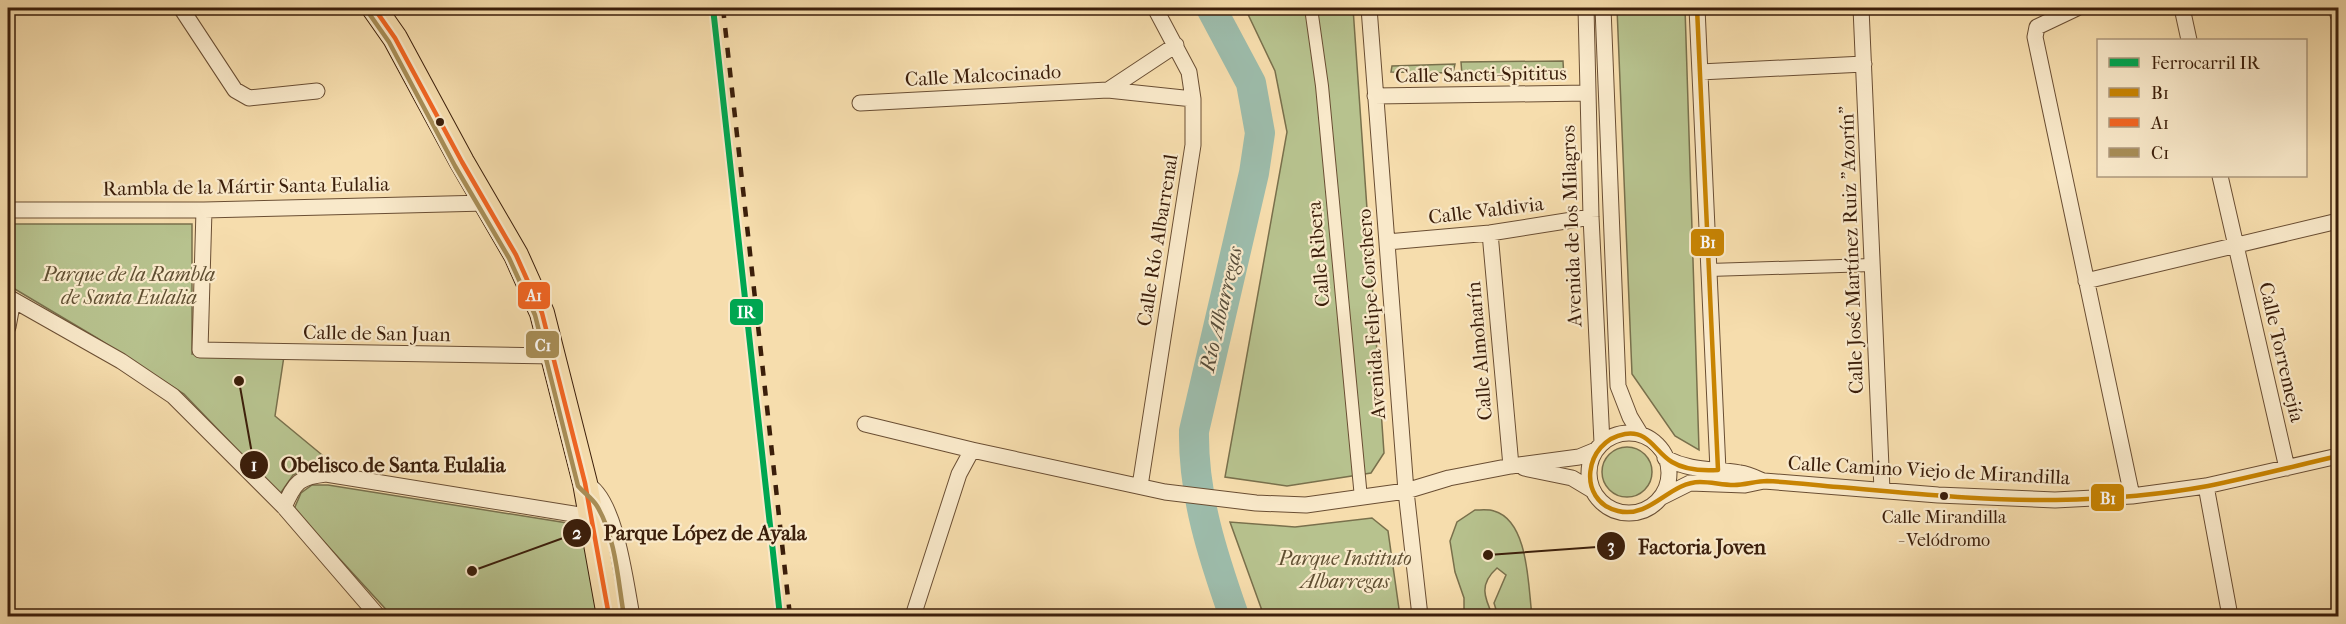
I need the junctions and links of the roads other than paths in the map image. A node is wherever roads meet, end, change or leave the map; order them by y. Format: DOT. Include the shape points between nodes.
graph roads {
  1 [pos="181,8"];
  2 [pos="374,8"];
  3 [pos="1155,8"];
  4 [pos="1311,8"];
  5 [pos="1369,8"];
  6 [pos="1586,8"];
  7 [pos="1603,8"];
  8 [pos="1697,8"];
  9 [pos="1861,8"];
  10 [pos="2077,8"];
  11 [pos="2182,8"];
  12 [pos="2337,8"];
  13 [pos="2338,15"];
  14 [pos="2189,39"];
  15 [pos="1176,45"];
  16 [pos="1864,64"];
  17 [pos="1700,72"];
  18 [pos="1108,90"];
  19 [pos="317,91"];
  20 [pos="1588,93"];
  21 [pos="1375,96"];
  22 [pos="1193,99"];
  23 [pos="860,103"];
  24 [pos="2220,177"];
  25 [pos="486,203"];
  26 [pos="8,210"];
  27 [pos="204,210"];
  28 [pos="1591,217"];
  29 [pos="2338,221"];
  30 [pos="1490,233"];
  31 [pos="1387,242"];
  32 [pos="2236,246"];
  33 [pos="1872,265"];
  34 [pos="1709,270"];
  35 [pos="2086,282"];
  36 [pos="10,298"];
  37 [pos="8,327"];
  38 [pos="200,350"];
  39 [pos="554,356"];
  40 [pos="865,424"];
  41 [pos="1641,435"];
  42 [pos="1599,446"];
  43 [pos="972,450"];
  44 [pos="2338,456"];
  45 [pos="1665,458"];
  46 [pos="1511,466"];
  47 [pos="2287,468"];
  48 [pos="1718,470"];
  49 [pos="1764,482"];
  50 [pos="585,483"];
  51 [pos="1140,486"];
  52 [pos="2206,486"];
  53 [pos="1592,490"];
  54 [pos="1882,490"];
  55 [pos="1406,491"];
  56 [pos="2132,496"];
  57 [pos="1361,498"];
  58 [pos="1660,498"];
  59 [pos="284,507"];
  60 [pos="592,517"];
  61 [pos="378,616"];
  62 [pos="609,616"];
  63 [pos="632,616"];
  64 [pos="913,616"];
  65 [pos="1420,616"];
  66 [pos="2230,616"];
  1 -- 19 [label="street" via="235,90 249,98"];
  2 -- 25 [label="main road" via="395,38"];
  3 -- 15 [label="street, Calle Río Albarrenal"];
  4 -- 57 [label="street, Calle Ribera" via="1322,86"];
  5 -- 21 [label="street, Avenida Felipe Corchero"];
  6 -- 20 [label="street, Avenida de los Milagros"];
  7 -- 41 [label="street, Avenida de los Milagros" via="1618,386"];
  8 -- 17 [label="street"];
  9 -- 16 [label="street, Calle José Martínez Ruiz \"Azorín\""];
  10 -- 35 [label="street" via="2037,27 2036,37"];
  11 -- 14 [label="street"];
  12 -- 13 [label="street"];
  15 -- 18 [label="street"];
  15 -- 22 [label="street, Calle Río Albarrenal" via="1189,72"];
  16 -- 17 [label="street"];
  16 -- 33 [label="street, Calle José Martínez Ruiz \"Azorín\""];
  17 -- 34 [label="street"];
  18 -- 22 [label="street, Calle Malcocinado"];
  18 -- 23 [label="street, Calle Malcocinado"];
  20 -- 21 [label="street, Calle Sancti-Spititus"];
  20 -- 28 [label="street, Avenida de los Milagros"];
  21 -- 31 [label="street, Avenida Felipe Corchero"];
  22 -- 51 [label="street, Calle Río Albarrenal" via="1193,145"];
  24 -- 32 [label="street, Calle Torremejía"];
  25 -- 27 [label="street, Rambla de la Mártir Santa Eulalia"];
  25 -- 39 [label="main road" via="525,274 542,313"];
  26 -- 27 [label="street, Rambla de la Mártir Santa Eulalia"];
  27 -- 38 [label="street, Rambla de la Mártir Santa Eulalia"];
  28 -- 30 [label="street, Calle Valdivia"];
  28 -- 42 [label="street, Avenida de los Milagros"];
  29 -- 32 [label="street"];
  30 -- 31 [label="street, Calle Valdivia"];
  30 -- 46 [label="street, Calle Almoharín"];
  31 -- 55 [label="street, Avenida Felipe Corchero"];
  32 -- 35 [label="street"];
  32 -- 47 [label="street, Calle Torremejía"];
  33 -- 34 [label="street"];
  33 -- 54 [label="street, Calle José Martínez Ruiz \"Azorín\""];
  34 -- 48 [label="street"];
  35 -- 56 [label="street"];
  36 -- 37 [label="street"];
  36 -- 59 [label="street" via="121,361 173,396"];
  38 -- 39 [label="street, Calle de San Juan"];
  39 -- 50 [label="main road"];
  40 -- 43 [label="street"];
  41 -- 42 [label="street" via="1614,436"];
  41 -- 45 [label="street" via="1654,442"];
  42 -- 46 [label="street" via="1579,457"];
  42 -- 53 [label="street" via="1589,469"];
  43 -- 51 [label="street"];
  43 -- 64 [label="street" via="959,474"];
  44 -- 47 [label="street, Calle Camino Viejo de Mirandilla"];
  45 -- 48 [label="street, Calle Camino Viejo de Mirandilla" via="1681,466"];
  45 -- 58 [label="street" via="1669,471"];
  46 -- 53 [label="street" via="1572,478"];
  46 -- 55 [label="street"];
  47 -- 52 [label="street, Calle Camino Viejo de Mirandilla"];
  48 -- 49 [label="street, Calle Camino Viejo de Mirandilla" via="1743,473"];
  49 -- 54 [label="street, Calle Camino Viejo de Mirandilla"];
  49 -- 58 [label="street, Calle Camino Viejo de Mirandilla" via="1690,483"];
  50 -- 60 [label="main road"];
  50 -- 63 [label="street" via="604,503 614,525"];
  51 -- 57 [label="street" via="1256,503 1306,505"];
  52 -- 56 [label="street, Calle Camino Viejo de Mirandilla"];
  52 -- 66 [label="street"];
  53 -- 58 [label="street" via="1611,509 1624,513 1638,513"];
  54 -- 56 [label="street, Calle Camino Viejo de Mirandilla" via="2055,501"];
  55 -- 57 [label="street"];
  55 -- 65 [label="street, Avenida Felipe Corchero"];
  59 -- 60 [label="street" via="293,486 307,476 326,474"];
  59 -- 61 [label="street"];
  60 -- 62 [label="main road"];
}
